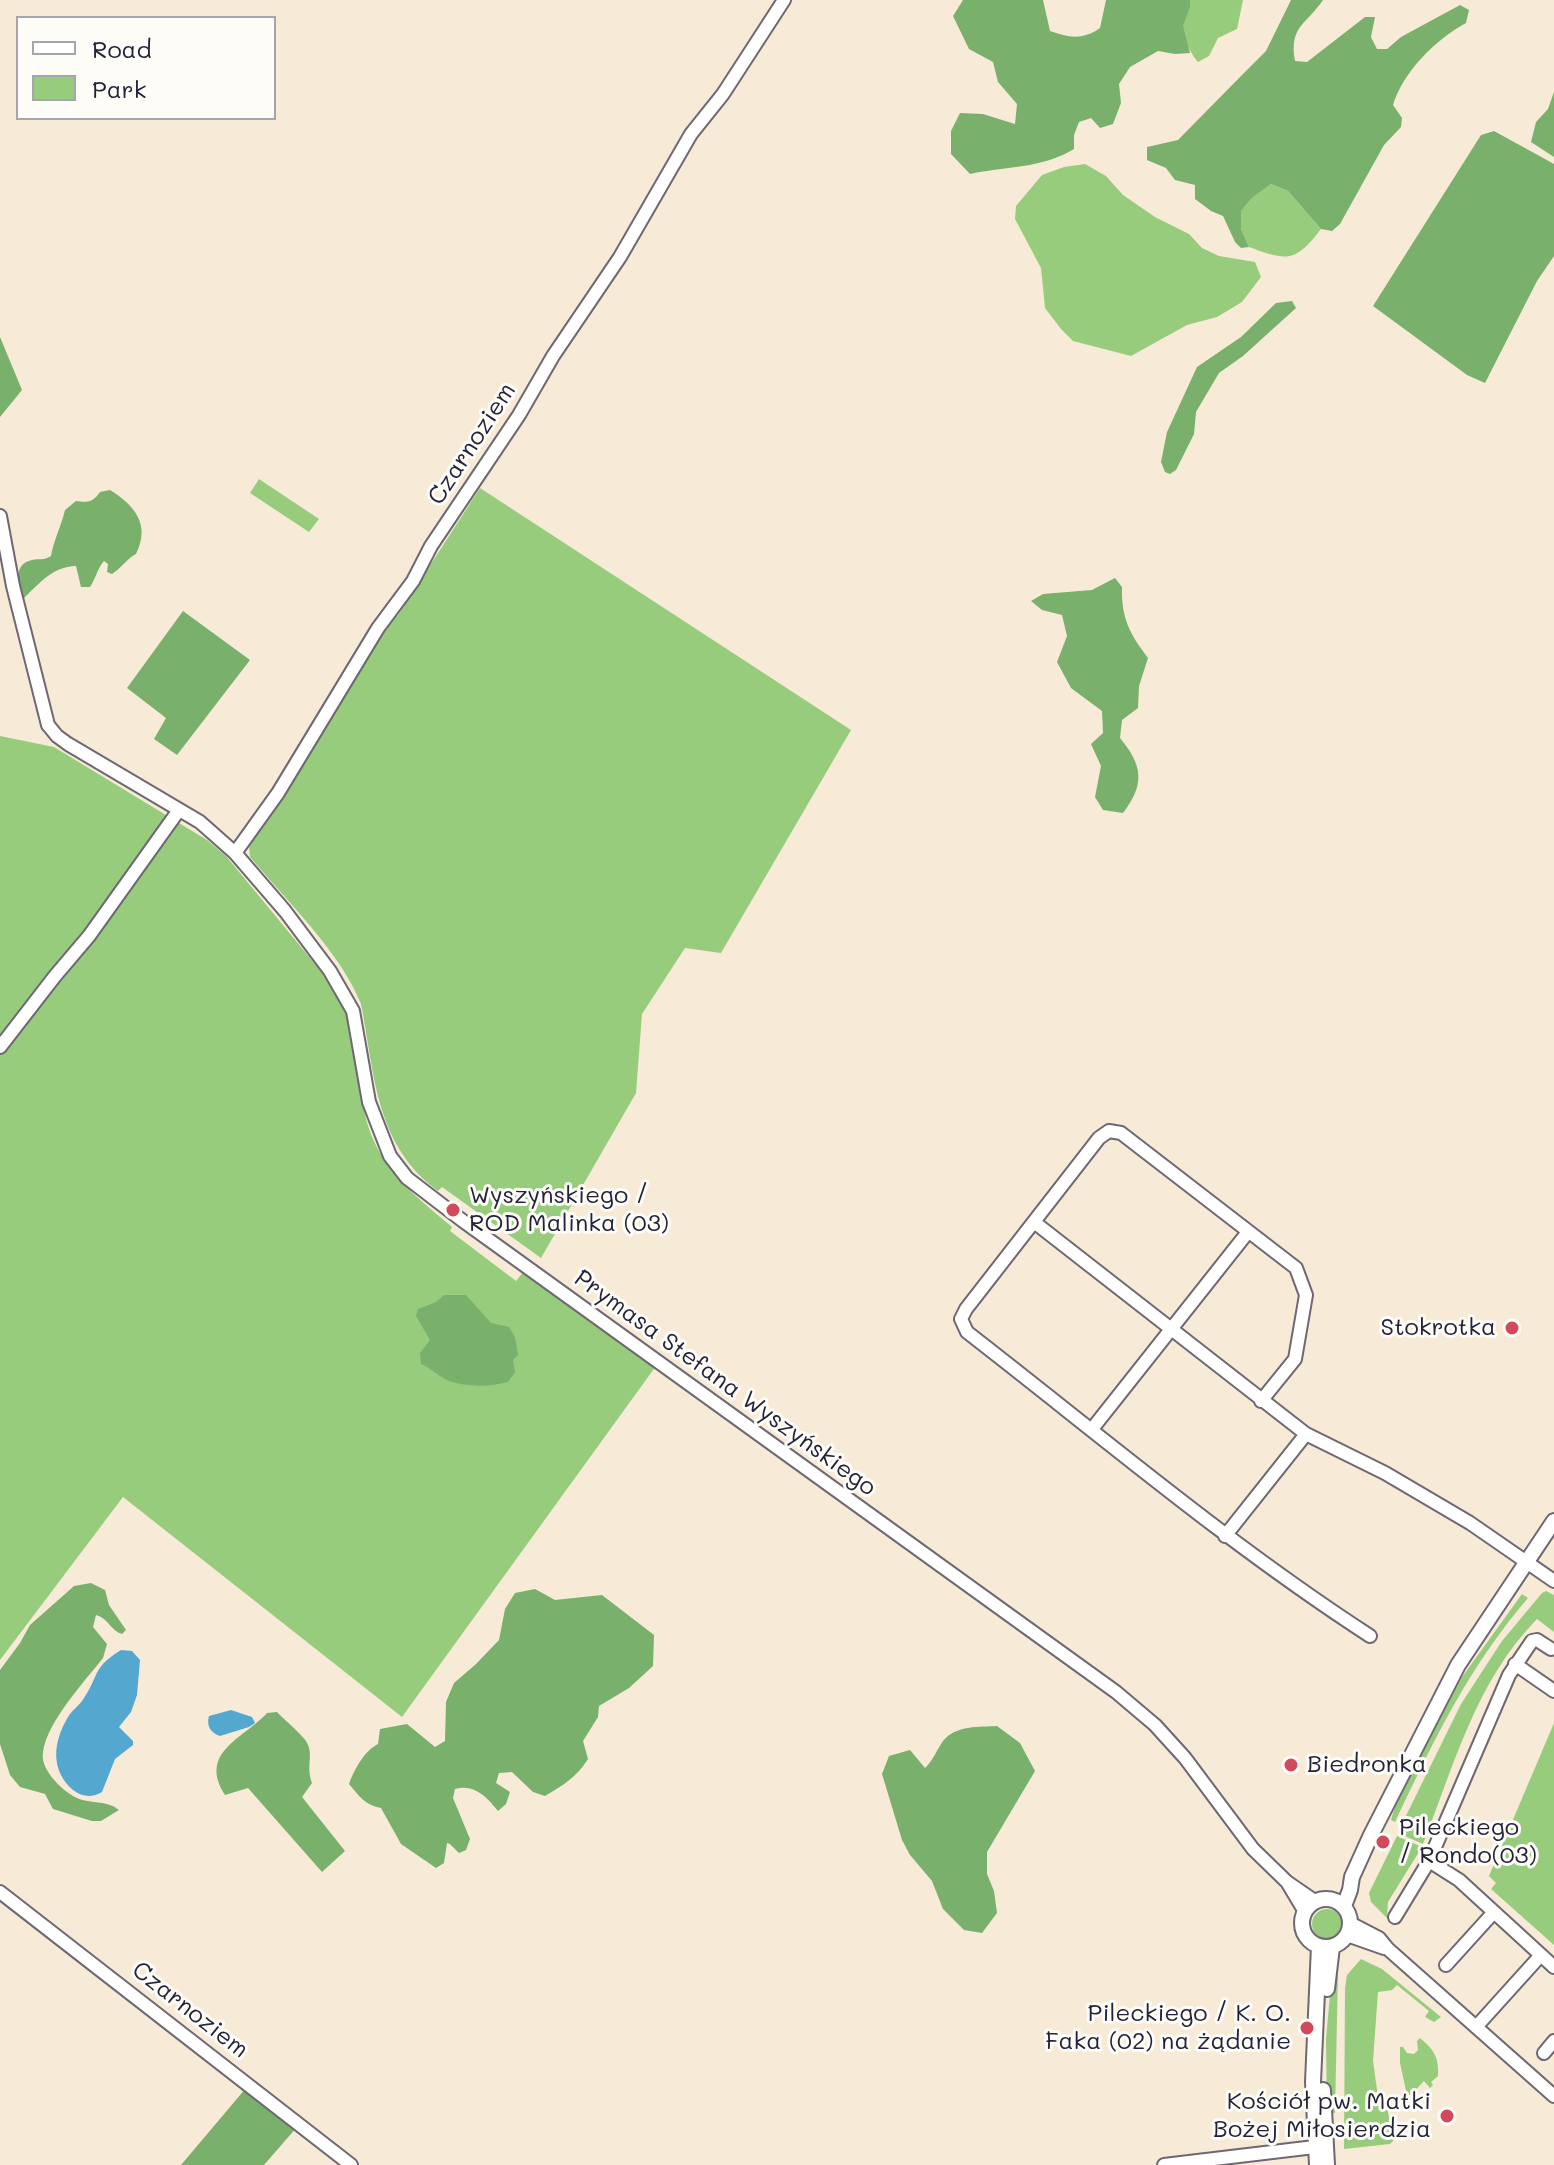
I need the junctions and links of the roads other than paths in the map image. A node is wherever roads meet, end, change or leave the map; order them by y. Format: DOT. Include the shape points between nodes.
graph roads {
  1 [pos="784,0"];
  2 [pos="0,516"];
  3 [pos="179,810"];
  4 [pos="235,853"];
  5 [pos="0,1047"];
  6 [pos="1034,1222"];
  7 [pos="1248,1232"];
  8 [pos="1170,1330"];
  9 [pos="1261,1401"];
  10 [pos="1092,1429"];
  11 [pos="1306,1434"];
  12 [pos="1554,1521"];
  13 [pos="1225,1536"];
  14 [pos="1526,1561"];
  15 [pos="1554,1581"];
  16 [pos="1370,1636"];
  17 [pos="1551,1649"];
  18 [pos="1515,1664"];
  19 [pos="1554,1691"];
  20 [pos="1429,1861"];
  21 [pos="0,1892"];
  22 [pos="1338,1903"];
  23 [pos="1310,1907"];
  24 [pos="1494,1912"];
  25 [pos="1395,1917"];
  26 [pos="1349,1929"];
  27 [pos="1325,1946"];
  28 [pos="1541,1955"];
  29 [pos="1446,1965"];
  30 [pos="1554,1967"];
  31 [pos="1476,2027"];
  32 [pos="1554,2041"];
  33 [pos="1544,2053"];
  34 [pos="1554,2096"];
  35 [pos="1320,2147"];
  36 [pos="1280,2150"];
  37 [pos="351,2165"];
  38 [pos="1164,2165"];
  39 [pos="1282,2165"];
  40 [pos="1317,2165"];
  41 [pos="1327,2165"];
  1 -- 4 [label="street, Czarnoziem" via="691,134 620,257"];
  2 -- 3 [label="street" via="48,725 68,744"];
  3 -- 4 [label="street"];
  3 -- 5 [label="street" via="89,936"];
  4 -- 23 [label="street, Prymasa Stefana Wyszyńskiego" via="346,996 375,1124 407,1178 1116,1692 1185,1758 1245,1840"];
  6 -- 7 [label="street" via="1109,1131 1121,1133"];
  6 -- 8 [label="street"];
  6 -- 10 [label="street" via="961,1319 967,1332"];
  7 -- 8 [label="street"];
  7 -- 9 [label="street" via="1296,1268 1306,1295 1295,1359"];
  8 -- 9 [label="street"];
  8 -- 10 [label="street"];
  9 -- 11 [label="street"];
  10 -- 13 [label="street"];
  11 -- 13 [label="street"];
  11 -- 14 [label="street" via="1385,1473"];
  12 -- 14 [label="main road"];
  13 -- 16 [label="street"];
  14 -- 15 [label="street"];
  14 -- 22 [label="main road" via="1458,1665"];
  17 -- 18 [label="street" via="1532,1641"];
  18 -- 19 [label="street"];
  18 -- 20 [label="street"];
  20 -- 24 [label="street"];
  20 -- 25 [label="street"];
  21 -- 37 [label="street, Czarnoziem"];
  22 -- 23 [label="main road"];
  22 -- 26 [label="main road"];
  23 -- 27 [label="main road" via="1303,1920 1306,1936"];
  24 -- 28 [label="street"];
  24 -- 29 [label="street"];
  26 -- 27 [label="main road" via="1338,1944"];
  26 -- 31 [label="street" via="1388,1949"];
  27 -- 35 [label="main road" via="1313,2082"];
  28 -- 30 [label="street"];
  28 -- 31 [label="street"];
  31 -- 34 [label="street"];
  32 -- 33 [label="street"];
  35 -- 36 [label="street"];
  35 -- 40 [label="main road"];
  35 -- 41 [label="main road"];
  36 -- 38 [label="street"];
  36 -- 39 [label="street"];
}
